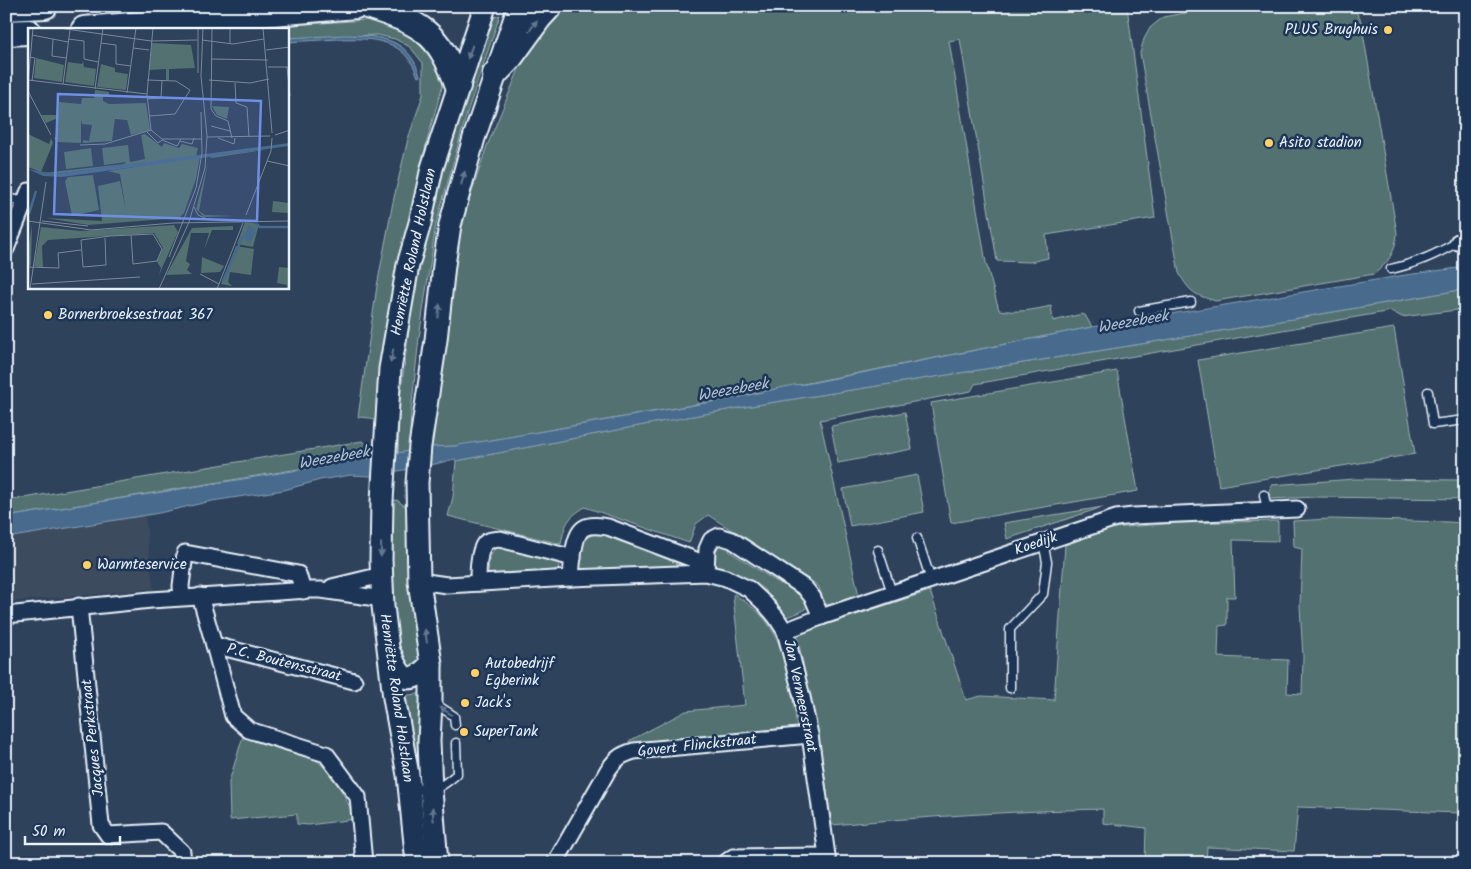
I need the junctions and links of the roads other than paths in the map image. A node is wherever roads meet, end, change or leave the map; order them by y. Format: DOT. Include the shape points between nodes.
graph roads {
  1 [pos="45,6"];
  2 [pos="356,6"];
  3 [pos="367,6"];
  4 [pos="485,6"];
  5 [pos="519,6"];
  6 [pos="550,6"];
  7 [pos="6,8"];
  8 [pos="96,28"];
  9 [pos="28,32"];
  10 [pos="6,33"];
  11 [pos="495,74"];
  12 [pos="458,86"];
  13 [pos="6,198"];
  14 [pos="27,198"];
  15 [pos="1461,242"];
  16 [pos="6,249"];
  17 [pos="1392,269"];
  18 [pos="1191,302"];
  19 [pos="1139,311"];
  20 [pos="1428,392"];
  21 [pos="1465,420"];
  22 [pos="1264,495"];
  23 [pos="382,501"];
  24 [pos="1297,509"];
  25 [pos="1266,510"];
  26 [pos="417,517"];
  27 [pos="917,538"];
  28 [pos="1043,542"];
  29 [pos="878,550"];
  30 [pos="573,558"];
  31 [pos="706,568"];
  32 [pos="382,575"];
  33 [pos="571,578"];
  34 [pos="931,580"];
  35 [pos="478,583"];
  36 [pos="420,587"];
  37 [pos="321,590"];
  38 [pos="303,591"];
  39 [pos="892,593"];
  40 [pos="200,596"];
  41 [pos="182,597"];
  42 [pos="383,599"];
  43 [pos="79,606"];
  44 [pos="6,615"];
  45 [pos="820,617"];
  46 [pos="785,631"];
  47 [pos="214,645"];
  48 [pos="387,646"];
  49 [pos="431,664"];
  50 [pos="354,681"];
  51 [pos="1010,688"];
  52 [pos="431,702"];
  53 [pos="454,725"];
  54 [pos="810,735"];
  55 [pos="456,743"];
  56 [pos="408,775"];
  57 [pos="431,790"];
  58 [pos="828,859"];
  59 [pos="183,863"];
  60 [pos="364,863"];
  61 [pos="417,863"];
  62 [pos="438,863"];
  63 [pos="555,863"];
  64 [pos="725,863"];
  1 -- 7 [label="main road"];
  2 -- 8 [label="main road"];
  3 -- 12 [label="main road" via="418,26 431,36 451,66"];
  4 -- 12 [label="main road, Henriëtte Roland Holstlaan, one-way"];
  5 -- 11 [label="main road, Henriëtte Roland Holstlaan"];
  11 -- 6 [label="main road, one-way"];
  9 -- 10 [label="main road"];
  26 -- 11 [label="main road, Henriëtte Roland Holstlaan, one-way" via="420,446 450,225"];
  12 -- 23 [label="main road, Henriëtte Roland Holstlaan, one-way" via="432,168 408,265 390,369"];
  13 -- 14 [label="lane"];
  14 -- 16 [label="street"];
  15 -- 17 [label="lane"];
  18 -- 19 [label="lane"];
  20 -- 21 [label="lane" via="1433,424"];
  22 -- 25 [label="lane"];
  23 -- 26 [label="main road" via="393,495 404,495"];
  23 -- 32 [label="main road, Henriëtte Roland Holstlaan, one-way"];
  24 -- 25 [label="street, Koedijk"];
  25 -- 28 [label="street, Koedijk" via="1116,518"];
  26 -- 36 [label="main road, Henriëtte Roland Holstlaan"];
  27 -- 34 [label="lane"];
  28 -- 34 [label="street, Koedijk"];
  28 -- 51 [label="lane" via="1047,562 1043,594 1010,629"];
  29 -- 39 [label="lane"];
  30 -- 31 [label="street, Jan Vermeerstraat" via="578,534 584,528 608,527"];
  30 -- 33 [label="street, Jan Vermeerstraat"];
  30 -- 35 [label="street" via="500,539 490,540 484,544 479,561"];
  31 -- 33 [label="street, Jan Vermeerstraat"];
  31 -- 45 [label="street" via="710,540 719,536 732,540 805,588 813,598"];
  31 -- 46 [label="street, Jan Vermeerstraat" via="749,589 771,610"];
  32 -- 37 [label="street"];
  32 -- 42 [label="main road, Henriëtte Roland Holstlaan"];
  33 -- 35 [label="street, Jan Vermeerstraat"];
  34 -- 39 [label="street, Koedijk"];
  35 -- 36 [label="street, Jan Vermeerstraat"];
  49 -- 36 [label="main road, Henriëtte Roland Holstlaan, one-way"];
  37 -- 38 [label="street"];
  37 -- 42 [label="street"];
  38 -- 40 [label="street"];
  38 -- 41 [label="street" via="298,574 185,553"];
  39 -- 45 [label="street, Koedijk"];
  40 -- 41 [label="street"];
  40 -- 47 [label="street, P.C. Boutensstraat"];
  41 -- 43 [label="street"];
  42 -- 48 [label="main road, Henriëtte Roland Holstlaan"];
  43 -- 44 [label="street"];
  43 -- 59 [label="street, Jacques Perkstraat" via="101,825 108,835 161,832 182,852"];
  45 -- 46 [label="street, Koedijk"];
  46 -- 54 [label="street, Jan Vermeerstraat"];
  47 -- 50 [label="street, P.C. Boutensstraat"];
  47 -- 60 [label="street, P.C. Boutensstraat" via="234,716 249,730 326,754 354,790 358,797"];
  48 -- 49 [label="main road" via="396,669 404,676 418,676"];
  48 -- 56 [label="main road, Henriëtte Roland Holstlaan"];
  49 -- 52 [label="main road, Henriëtte Roland Holstlaan"];
  53 -- 52 [label="lane, one-way" via="454,716"];
  52 -- 57 [label="main road, Henriëtte Roland Holstlaan"];
  54 -- 58 [label="street, Jan Vermeerstraat"];
  54 -- 63 [label="street, Govert Flinckstraat" via="623,754 608,770"];
  55 -- 57 [label="lane" via="458,774"];
  56 -- 57 [label="lane" via="418,789"];
  56 -- 61 [label="main road, Henriëtte Roland Holstlaan"];
  62 -- 57 [label="main road, Henriëtte Roland Holstlaan, one-way"];
  58 -- 64 [label="street" via="733,857"];
}
